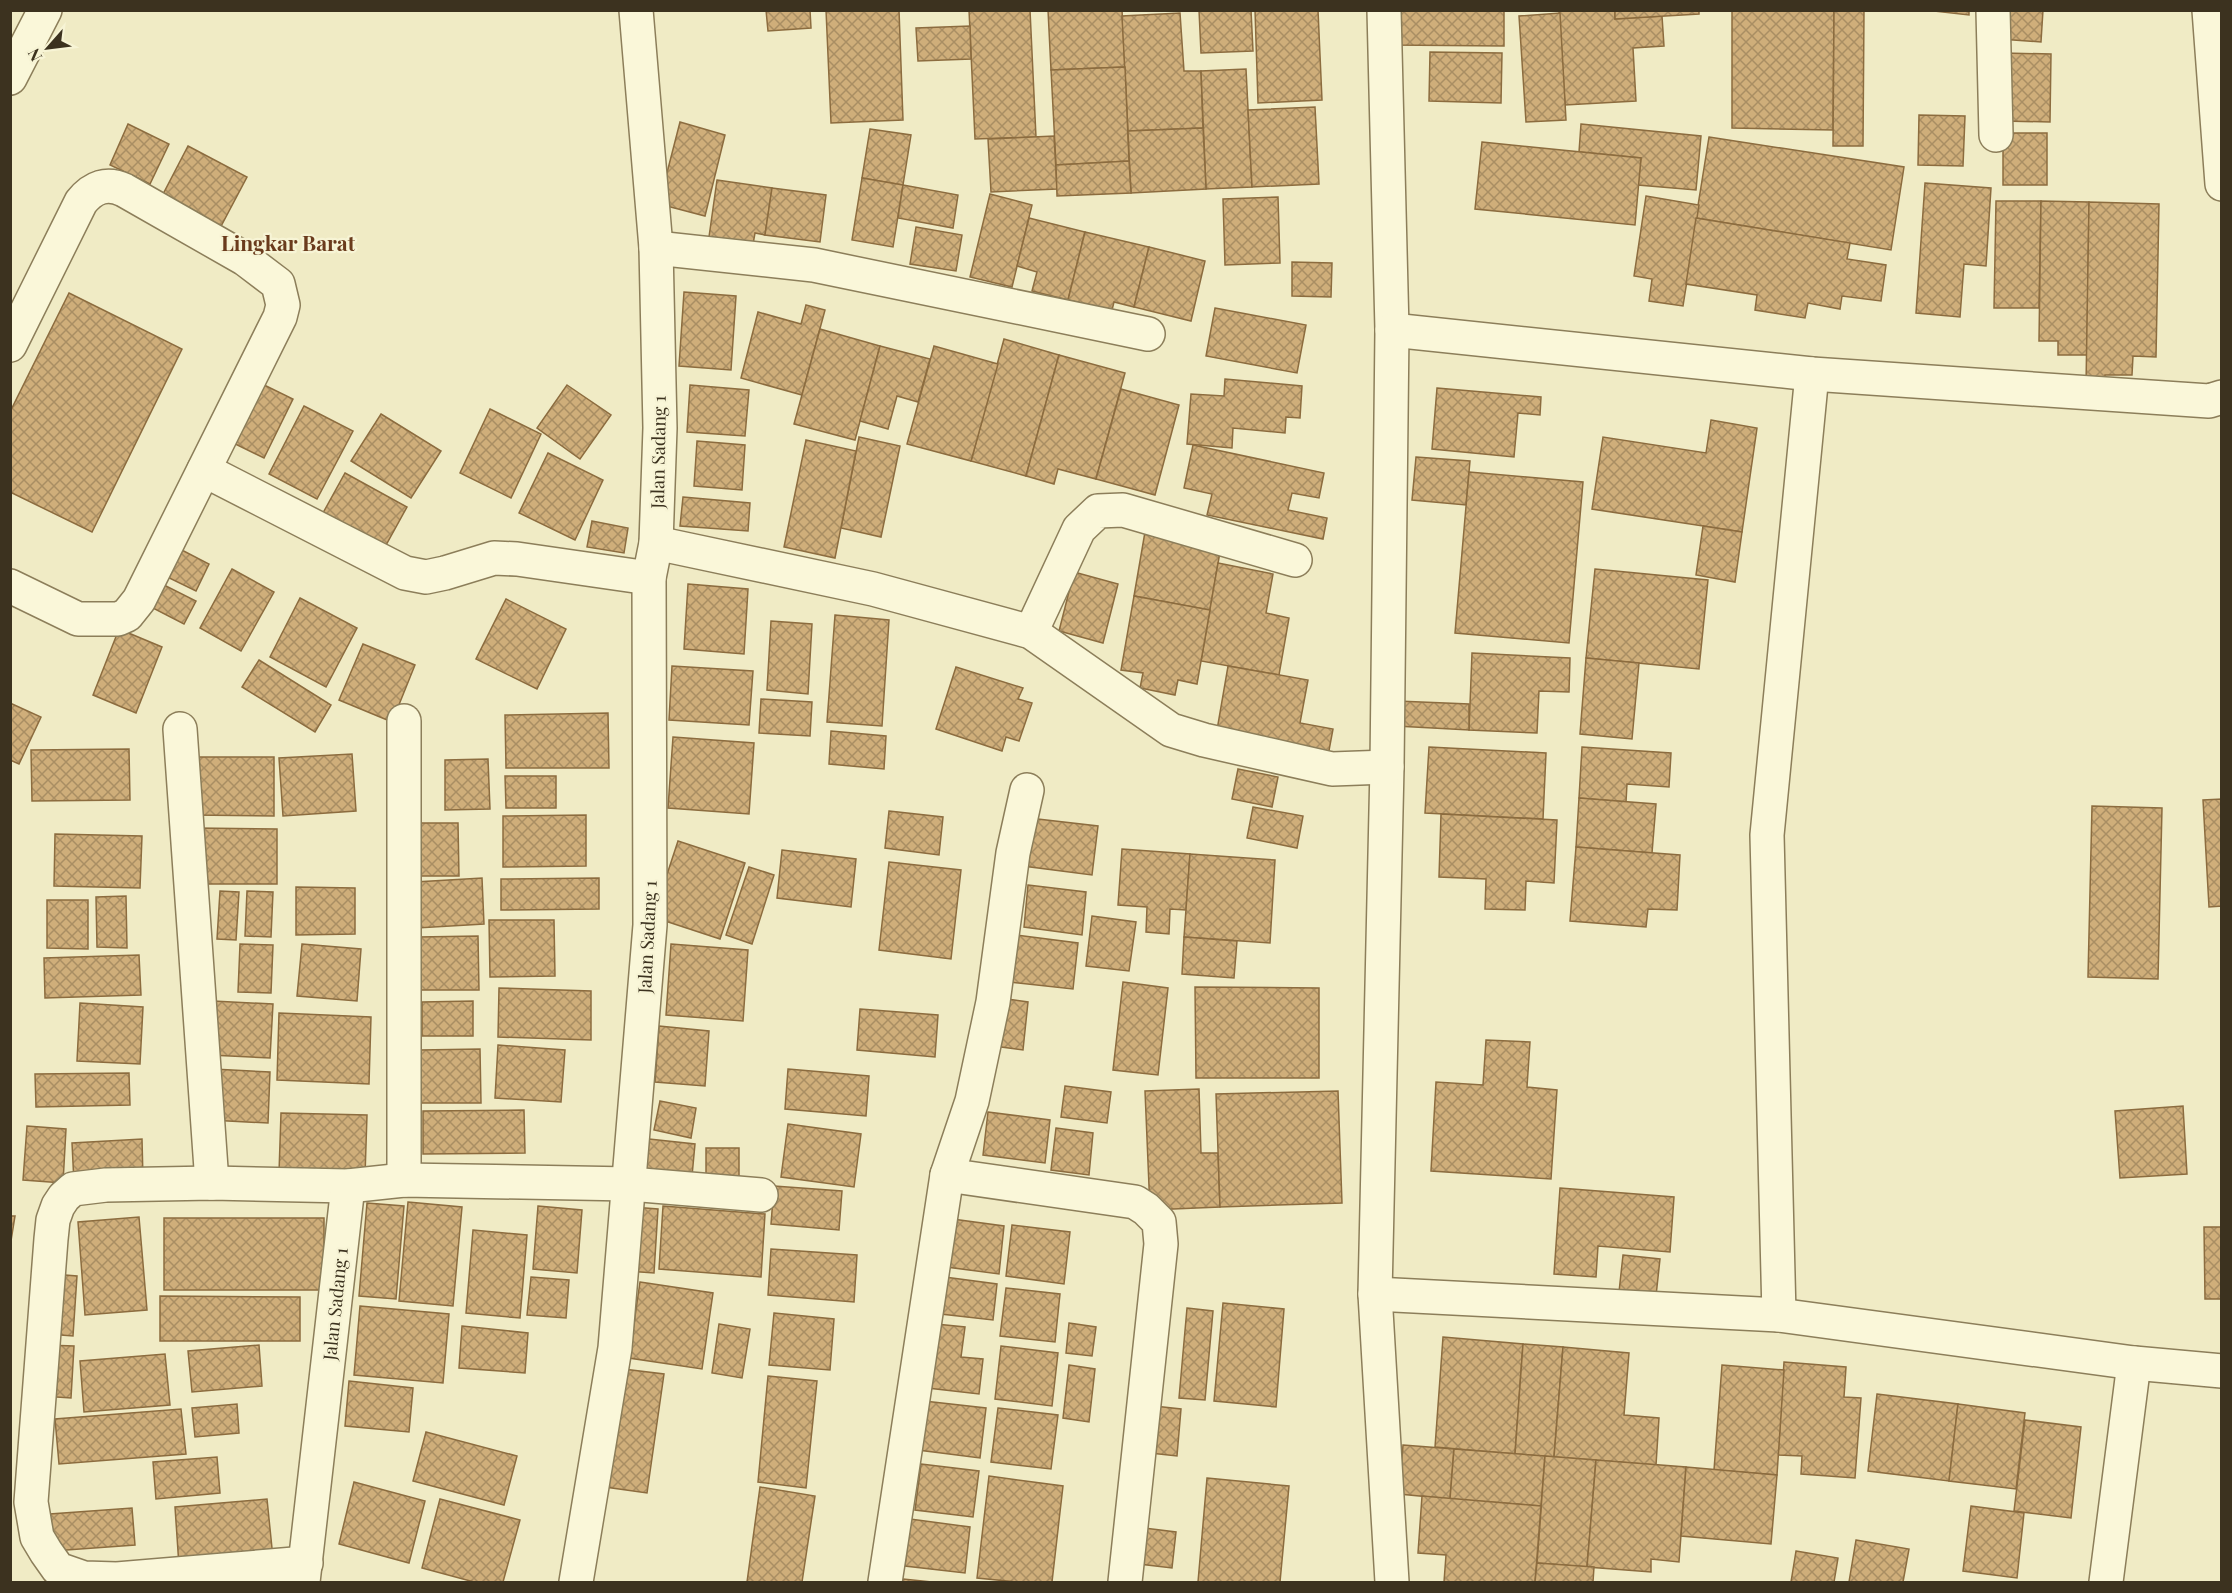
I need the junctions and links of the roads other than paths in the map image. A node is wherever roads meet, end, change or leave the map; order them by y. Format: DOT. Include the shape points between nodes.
graph roads {
  1 [pos="45,10"];
  2 [pos="636,10"];
  3 [pos="1384,10"];
  4 [pos="1993,10"];
  5 [pos="2209,10"];
  6 [pos="10,78"];
  7 [pos="1996,135"];
  8 [pos="2222,184"];
  9 [pos="656,248"];
  10 [pos="1392,330"];
  11 [pos="1148,334"];
  12 [pos="10,345"];
  13 [pos="1812,374"];
  14 [pos="2222,397"];
  15 [pos="204,470"];
  16 [pos="656,543"];
  17 [pos="1295,560"];
  18 [pos="649,578"];
  19 [pos="10,586"];
  20 [pos="1032,632"];
  21 [pos="404,721"];
  22 [pos="180,729"];
  23 [pos="1387,766"];
  24 [pos="1027,790"];
  25 [pos="947,1175"];
  26 [pos="404,1180"];
  27 [pos="212,1183"];
  28 [pos="630,1184"];
  29 [pos="348,1186"];
  30 [pos="761,1195"];
  31 [pos="1375,1293"];
  32 [pos="1779,1315"];
  33 [pos="2134,1363"];
  34 [pos="2222,1371"];
  35 [pos="304,1573"];
  36 [pos="116,1581"];
  37 [pos="576,1582"];
  38 [pos="885,1582"];
  39 [pos="1125,1582"];
  40 [pos="1392,1582"];
  41 [pos="2106,1582"];
  1 -- 6 [label="street"];
  2 -- 9 [label="street, Jalan Sadang 1"];
  3 -- 10 [label="street"];
  4 -- 7 [label="street"];
  5 -- 8 [label="street"];
  9 -- 11 [label="street" via="814,265"];
  9 -- 16 [label="street, Jalan Sadang 1" via="660,428"];
  10 -- 13 [label="street"];
  10 -- 23 [label="street"];
  12 -- 15 [label="street" via="81,202 103,186 124,190 245,259 278,284 283,305"];
  13 -- 14 [label="street" via="2209,401"];
  13 -- 32 [label="street" via="1767,835"];
  15 -- 18 [label="street" via="405,573 426,577 494,558"];
  15 -- 19 [label="street" via="139,600 127,615 118,619 78,620"];
  16 -- 18 [label="street, Jalan Sadang 1"];
  16 -- 20 [label="street" via="873,589"];
  17 -- 20 [label="street" via="1123,510 1098,511 1079,529"];
  18 -- 28 [label="street, Jalan Sadang 1" via="650,925"];
  20 -- 23 [label="street" via="1171,730 1332,769"];
  21 -- 26 [label="street"];
  22 -- 27 [label="street"];
  23 -- 31 [label="street"];
  24 -- 25 [label="street" via="1013,852 993,1002 972,1101"];
  25 -- 38 [label="street"];
  25 -- 39 [label="street" via="1135,1202 1159,1222 1161,1244"];
  26 -- 28 [label="street"];
  26 -- 29 [label="street"];
  27 -- 29 [label="street"];
  27 -- 36 [label="street" via="73,1189 58,1206 53,1220 31,1502 38,1537 58,1569 84,1578"];
  28 -- 30 [label="street"];
  28 -- 37 [label="street, Jalan Sadang 1" via="615,1348"];
  29 -- 35 [label="street, Jalan Sadang 1"];
  31 -- 32 [label="street"];
  31 -- 40 [label="street"];
  32 -- 33 [label="street"];
  33 -- 34 [label="street"];
  33 -- 41 [label="street"];
  35 -- 36 [label="street"];
}
